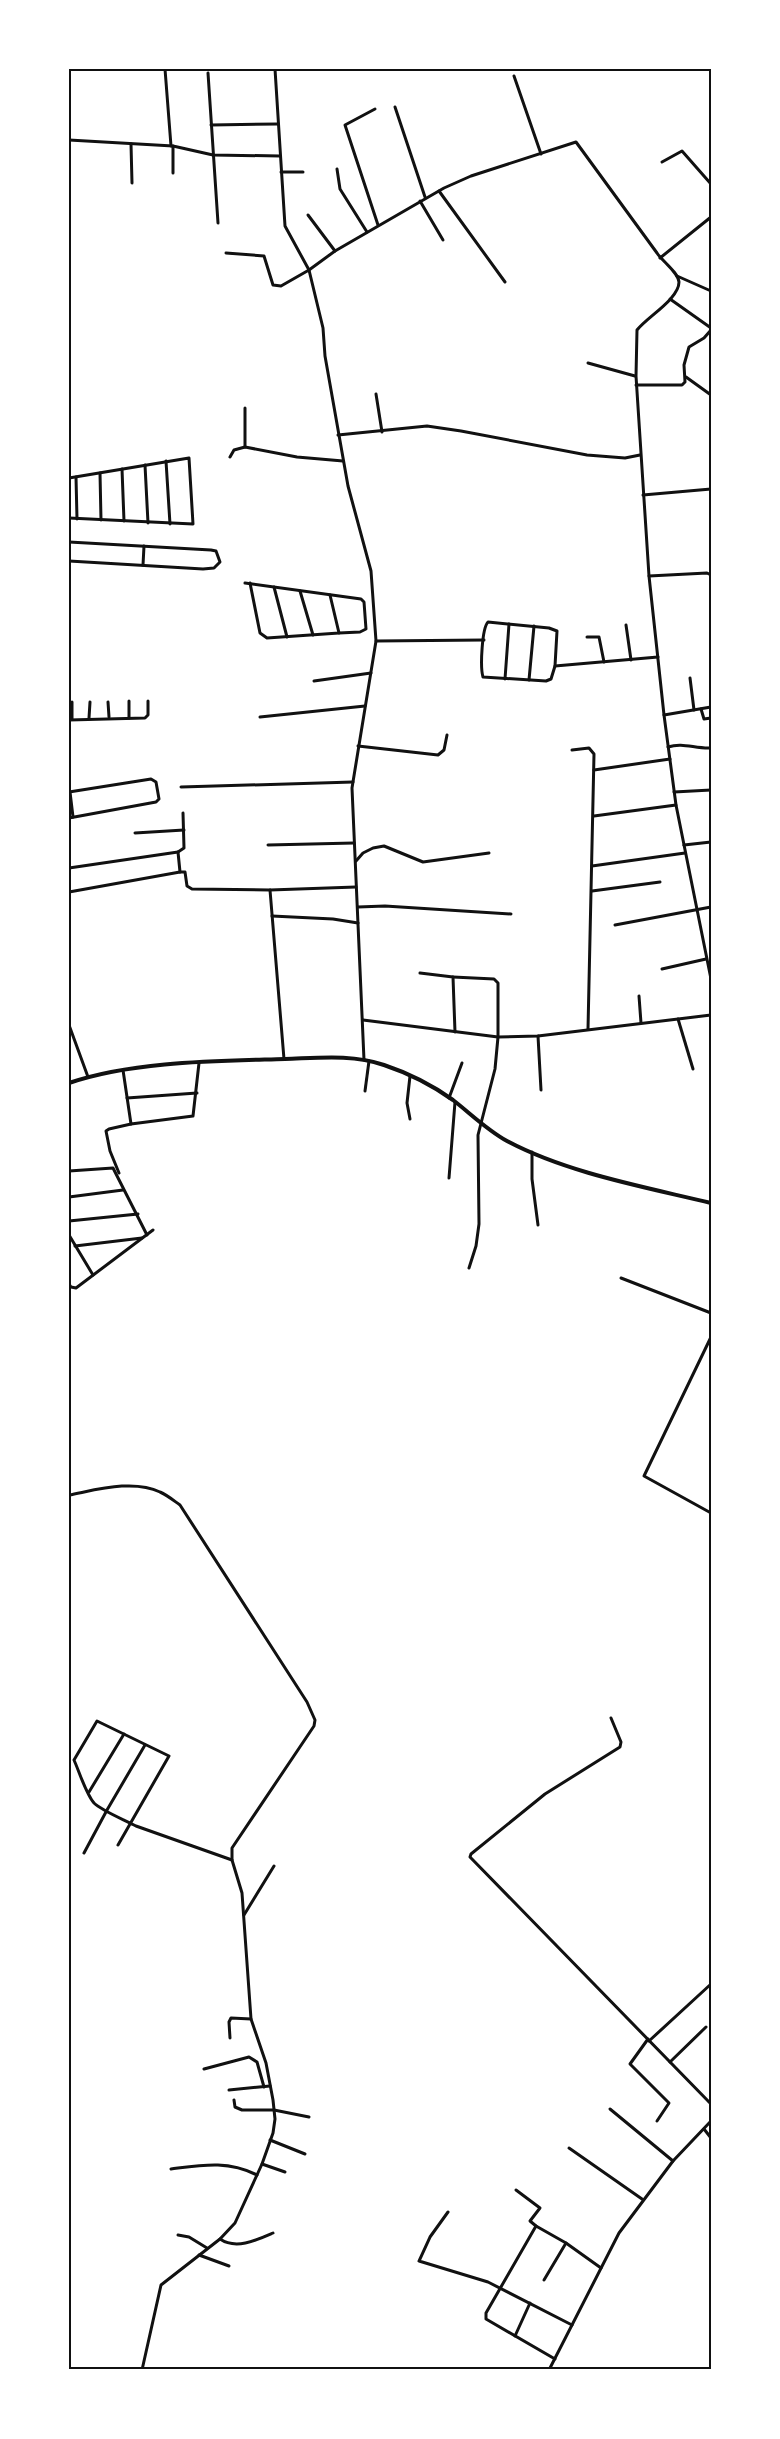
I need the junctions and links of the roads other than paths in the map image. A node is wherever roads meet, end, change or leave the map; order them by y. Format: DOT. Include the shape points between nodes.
graph roads {
  1 [pos="165,69"];
  2 [pos="275,69"];
  3 [pos="208,73"];
  4 [pos="514,76"];
  5 [pos="395,108"];
  6 [pos="375,109"];
  7 [pos="278,124"];
  8 [pos="211,125"];
  9 [pos="69,141"];
  10 [pos="131,144"];
  11 [pos="172,146"];
  12 [pos="213,154"];
  13 [pos="541,154"];
  14 [pos="280,156"];
  15 [pos="662,162"];
  16 [pos="337,169"];
  17 [pos="281,172"];
  18 [pos="303,172"];
  19 [pos="173,173"];
  20 [pos="132,183"];
  21 [pos="711,184"];
  22 [pos="438,190"];
  23 [pos="425,197"];
  24 [pos="420,201"];
  25 [pos="308,215"];
  26 [pos="711,217"];
  27 [pos="218,223"];
  28 [pos="378,225"];
  29 [pos="367,232"];
  30 [pos="442,240"];
  31 [pos="335,251"];
  32 [pos="226,253"];
  33 [pos="660,258"];
  34 [pos="309,270"];
  35 [pos="677,276"];
  36 [pos="505,282"];
  37 [pos="711,291"];
  38 [pos="670,299"];
  39 [pos="711,329"];
  40 [pos="588,363"];
  41 [pos="636,376"];
  42 [pos="686,377"];
  43 [pos="636,386"];
  44 [pos="376,394"];
  45 [pos="711,395"];
  46 [pos="245,408"];
  47 [pos="382,432"];
  48 [pos="338,435"];
  49 [pos="245,447"];
  50 [pos="640,455"];
  51 [pos="230,457"];
  52 [pos="166,461"];
  53 [pos="343,461"];
  54 [pos="145,465"];
  55 [pos="122,469"];
  56 [pos="100,473"];
  57 [pos="76,477"];
  58 [pos="69,478"];
  59 [pos="711,489"];
  60 [pos="643,495"];
  61 [pos="69,518"];
  62 [pos="77,519"];
  63 [pos="101,520"];
  64 [pos="124,521"];
  65 [pos="148,523"];
  66 [pos="170,524"];
  67 [pos="69,542"];
  68 [pos="144,546"];
  69 [pos="69,561"];
  70 [pos="143,566"];
  71 [pos="711,575"];
  72 [pos="649,576"];
  73 [pos="245,583"];
  74 [pos="250,583"];
  75 [pos="274,587"];
  76 [pos="300,590"];
  77 [pos="330,594"];
  78 [pos="509,624"];
  79 [pos="366,625"];
  80 [pos="375,625"];
  81 [pos="626,625"];
  82 [pos="534,626"];
  83 [pos="339,633"];
  84 [pos="313,635"];
  85 [pos="287,637"];
  86 [pos="587,637"];
  87 [pos="484,640"];
  88 [pos="376,641"];
  89 [pos="658,657"];
  90 [pos="631,660"];
  91 [pos="604,663"];
  92 [pos="555,666"];
  93 [pos="372,673"];
  94 [pos="690,678"];
  95 [pos="505,679"];
  96 [pos="529,680"];
  97 [pos="314,681"];
  98 [pos="148,700"];
  99 [pos="129,701"];
  100 [pos="72,702"];
  101 [pos="90,702"];
  102 [pos="108,702"];
  103 [pos="366,706"];
  104 [pos="711,707"];
  105 [pos="701,709"];
  106 [pos="694,710"];
  107 [pos="664,715"];
  108 [pos="108,717"];
  109 [pos="260,717"];
  110 [pos="89,718"];
  111 [pos="129,718"];
  112 [pos="711,718"];
  113 [pos="70,719"];
  114 [pos="447,735"];
  115 [pos="358,746"];
  116 [pos="668,747"];
  117 [pos="711,748"];
  118 [pos="572,750"];
  119 [pos="670,759"];
  120 [pos="594,770"];
  121 [pos="353,782"];
  122 [pos="181,787"];
  123 [pos="711,790"];
  124 [pos="69,792"];
  125 [pos="674,792"];
  126 [pos="676,805"];
  127 [pos="183,813"];
  128 [pos="594,816"];
  129 [pos="71,818"];
  130 [pos="184,830"];
  131 [pos="135,833"];
  132 [pos="711,842"];
  133 [pos="354,843"];
  134 [pos="684,844"];
  135 [pos="268,845"];
  136 [pos="178,852"];
  137 [pos="489,853"];
  138 [pos="685,853"];
  139 [pos="355,862"];
  140 [pos="592,866"];
  141 [pos="69,868"];
  142 [pos="180,872"];
  143 [pos="660,882"];
  144 [pos="356,887"];
  145 [pos="270,890"];
  146 [pos="592,891"];
  147 [pos="69,892"];
  148 [pos="357,907"];
  149 [pos="711,907"];
  150 [pos="696,909"];
  151 [pos="511,914"];
  152 [pos="272,916"];
  153 [pos="358,923"];
  154 [pos="615,925"];
  155 [pos="706,959"];
  156 [pos="662,969"];
  157 [pos="420,974"];
  158 [pos="453,977"];
  159 [pos="711,979"];
  160 [pos="639,996"];
  161 [pos="711,1015"];
  162 [pos="678,1019"];
  163 [pos="363,1020"];
  164 [pos="640,1023"];
  165 [pos="69,1025"];
  166 [pos="588,1029"];
  167 [pos="455,1032"];
  168 [pos="538,1036"];
  169 [pos="498,1037"];
  170 [pos="284,1059"];
  171 [pos="364,1060"];
  172 [pos="369,1061"];
  173 [pos="199,1063"];
  174 [pos="462,1063"];
  175 [pos="693,1069"];
  176 [pos="123,1070"];
  177 [pos="410,1076"];
  178 [pos="88,1077"];
  179 [pos="69,1083"];
  180 [pos="541,1090"];
  181 [pos="365,1091"];
  182 [pos="197,1093"];
  183 [pos="126,1098"];
  184 [pos="449,1098"];
  185 [pos="455,1102"];
  186 [pos="410,1119"];
  187 [pos="480,1123"];
  188 [pos="131,1124"];
  189 [pos="532,1152"];
  190 [pos="69,1171"];
  191 [pos="118,1173"];
  192 [pos="449,1178"];
  193 [pos="123,1190"];
  194 [pos="69,1197"];
  195 [pos="711,1203"];
  196 [pos="138,1214"];
  197 [pos="69,1221"];
  198 [pos="538,1225"];
  199 [pos="153,1230"];
  200 [pos="147,1234"];
  201 [pos="69,1235"];
  202 [pos="142,1238"];
  203 [pos="75,1246"];
  204 [pos="469,1268"];
  205 [pos="93,1275"];
  206 [pos="621,1278"];
  207 [pos="69,1284"];
  208 [pos="711,1313"];
  209 [pos="711,1337"];
  210 [pos="69,1495"];
  211 [pos="711,1513"];
  212 [pos="611,1718"];
  213 [pos="124,1734"];
  214 [pos="145,1745"];
  215 [pos="89,1792"];
  216 [pos="107,1810"];
  217 [pos="130,1823"];
  218 [pos="118,1845"];
  219 [pos="84,1853"];
  220 [pos="232,1860"];
  221 [pos="274,1866"];
  222 [pos="244,1915"];
  223 [pos="711,1984"];
  224 [pos="251,2019"];
  225 [pos="706,2027"];
  226 [pos="230,2038"];
  227 [pos="648,2040"];
  228 [pos="670,2062"];
  229 [pos="204,2068"];
  230 [pos="270,2086"];
  231 [pos="264,2087"];
  232 [pos="229,2090"];
  233 [pos="234,2100"];
  234 [pos="711,2104"];
  235 [pos="610,2109"];
  236 [pos="274,2110"];
  237 [pos="309,2117"];
  238 [pos="657,2121"];
  239 [pos="711,2121"];
  240 [pos="704,2130"];
  241 [pos="710,2136"];
  242 [pos="270,2140"];
  243 [pos="570,2148"];
  244 [pos="305,2154"];
  245 [pos="673,2161"];
  246 [pos="262,2163"];
  247 [pos="171,2169"];
  248 [pos="285,2172"];
  249 [pos="257,2175"];
  250 [pos="516,2190"];
  251 [pos="642,2199"];
  252 [pos="448,2212"];
  253 [pos="536,2226"];
  254 [pos="273,2233"];
  255 [pos="178,2235"];
  256 [pos="219,2239"];
  257 [pos="566,2243"];
  258 [pos="207,2248"];
  259 [pos="199,2255"];
  260 [pos="229,2266"];
  261 [pos="601,2268"];
  262 [pos="544,2280"];
  263 [pos="500,2288"];
  264 [pos="530,2303"];
  265 [pos="572,2325"];
  266 [pos="515,2336"];
  267 [pos="555,2359"];
  268 [pos="142,2370"];
  269 [pos="549,2370"];
  1 -- 11 [label="street"];
  2 -- 7 [label="street"];
  3 -- 8 [label="street"];
  4 -- 13 [label="street"];
  5 -- 23 [label="street"];
  6 -- 28 [label="street" via="345,126"];
  7 -- 8 [label="street"];
  7 -- 14 [label="street"];
  8 -- 12 [label="street"];
  9 -- 10 [label="street"];
  10 -- 11 [label="street"];
  10 -- 20 [label="street"];
  11 -- 12 [label="street"];
  11 -- 19 [label="street"];
  12 -- 14 [label="street"];
  12 -- 27 [label="street"];
  13 -- 22 [label="street"];
  13 -- 33 [label="street" via="576,142"];
  14 -- 17 [label="street"];
  15 -- 21 [label="street" via="682,152"];
  16 -- 29 [label="street" via="340,189"];
  17 -- 18 [label="street"];
  17 -- 34 [label="street" via="285,226"];
  22 -- 23 [label="street"];
  22 -- 36 [label="street"];
  23 -- 24 [label="street"];
  24 -- 28 [label="street"];
  24 -- 30 [label="street"];
  25 -- 31 [label="street"];
  26 -- 33 [label="street"];
  28 -- 29 [label="street"];
  29 -- 31 [label="street"];
  31 -- 34 [label="street"];
  32 -- 34 [label="street" via="264,256 276,287"];
  33 -- 35 [label="street"];
  34 -- 48 [label="street" via="323,328"];
  35 -- 37 [label="street"];
  35 -- 38 [label="street" via="677,289"];
  38 -- 39 [label="street"];
  38 -- 41 [label="street" via="637,330"];
  39 -- 42 [label="street" via="689,347 684,365"];
  40 -- 41 [label="street"];
  41 -- 43 [label="street"];
  42 -- 43 [label="street" via="682,385"];
  42 -- 45 [label="street"];
  43 -- 50 [label="street"];
  44 -- 47 [label="street"];
  46 -- 49 [label="street"];
  47 -- 48 [label="street"];
  47 -- 50 [label="street" via="427,426 587,455"];
  48 -- 53 [label="street"];
  49 -- 51 [label="street" via="234,450"];
  49 -- 53 [label="street"];
  50 -- 60 [label="street"];
  52 -- 54 [label="street"];
  52 -- 66 [label="street"];
  52 -- 66 [label="street" via="190,458 192,485 192,524"];
  53 -- 80 [label="street" via="351,502 367,549"];
  54 -- 55 [label="street"];
  54 -- 65 [label="street"];
  55 -- 56 [label="street"];
  55 -- 64 [label="street"];
  56 -- 57 [label="street"];
  56 -- 63 [label="street"];
  57 -- 58 [label="street"];
  57 -- 62 [label="street"];
  59 -- 60 [label="street"];
  60 -- 72 [label="street"];
  61 -- 62 [label="street"];
  62 -- 63 [label="street"];
  63 -- 64 [label="street"];
  64 -- 65 [label="street"];
  65 -- 66 [label="street"];
  67 -- 68 [label="street"];
  68 -- 70 [label="street"];
  68 -- 70 [label="street" via="216,551 220,562 214,568 203,569"];
  69 -- 70 [label="street"];
  71 -- 72 [label="street"];
  72 -- 89 [label="street"];
  73 -- 74 [label="street"];
  74 -- 75 [label="street"];
  74 -- 85 [label="street" via="260,633 267,638"];
  75 -- 76 [label="street"];
  75 -- 85 [label="street"];
  76 -- 77 [label="street"];
  76 -- 84 [label="street"];
  77 -- 79 [label="street" via="361,599"];
  77 -- 83 [label="street"];
  78 -- 82 [label="street"];
  78 -- 87 [label="street" via="488,622"];
  78 -- 95 [label="street"];
  79 -- 80 [label="street"];
  79 -- 83 [label="street" via="363,631"];
  80 -- 88 [label="street"];
  81 -- 90 [label="street"];
  82 -- 92 [label="street" via="557,631"];
  82 -- 96 [label="street"];
  83 -- 84 [label="street"];
  84 -- 85 [label="street"];
  86 -- 91 [label="street" via="599,637"];
  87 -- 88 [label="street"];
  87 -- 95 [label="street" via="483,676"];
  88 -- 93 [label="street"];
  89 -- 90 [label="street"];
  89 -- 107 [label="street"];
  90 -- 91 [label="street"];
  91 -- 92 [label="street"];
  92 -- 96 [label="street" via="551,679"];
  93 -- 97 [label="street"];
  93 -- 103 [label="street"];
  94 -- 106 [label="street"];
  95 -- 96 [label="street"];
  98 -- 111 [label="street" via="147,717"];
  99 -- 111 [label="street"];
  100 -- 113 [label="street"];
  101 -- 110 [label="street"];
  102 -- 108 [label="street"];
  103 -- 109 [label="street"];
  103 -- 115 [label="street"];
  104 -- 105 [label="street"];
  105 -- 106 [label="street"];
  105 -- 112 [label="street" via="703,717"];
  106 -- 107 [label="street"];
  107 -- 116 [label="street"];
  108 -- 110 [label="street"];
  108 -- 111 [label="street"];
  110 -- 113 [label="street"];
  114 -- 115 [label="street" via="444,750 438,754"];
  115 -- 121 [label="street"];
  116 -- 117 [label="street" via="679,743"];
  116 -- 119 [label="street"];
  118 -- 120 [label="street" via="593,750"];
  119 -- 120 [label="street"];
  119 -- 125 [label="street"];
  120 -- 128 [label="street"];
  121 -- 122 [label="street"];
  121 -- 133 [label="street"];
  123 -- 125 [label="street"];
  124 -- 129 [label="street"];
  124 -- 129 [label="street" via="151,779 156,782 158,797 156,802"];
  125 -- 126 [label="street"];
  126 -- 128 [label="street"];
  126 -- 134 [label="street"];
  127 -- 130 [label="street"];
  128 -- 140 [label="street"];
  130 -- 131 [label="street"];
  130 -- 136 [label="street" via="184,848"];
  132 -- 134 [label="street"];
  133 -- 135 [label="street"];
  133 -- 139 [label="street"];
  134 -- 138 [label="street"];
  136 -- 141 [label="street"];
  136 -- 142 [label="street"];
  137 -- 139 [label="street" via="423,862 384,846 363,853"];
  138 -- 140 [label="street"];
  138 -- 150 [label="street"];
  139 -- 144 [label="street"];
  140 -- 146 [label="street"];
  142 -- 145 [label="street" via="186,873 187,886 192,889"];
  142 -- 147 [label="street"];
  143 -- 146 [label="street"];
  144 -- 145 [label="street"];
  144 -- 148 [label="street"];
  145 -- 152 [label="street"];
  146 -- 166 [label="street"];
  148 -- 151 [label="street"];
  148 -- 153 [label="street"];
  149 -- 150 [label="street"];
  150 -- 154 [label="street"];
  150 -- 155 [label="street"];
  152 -- 153 [label="street"];
  152 -- 170 [label="street"];
  153 -- 163 [label="street"];
  155 -- 156 [label="street"];
  155 -- 159 [label="street"];
  157 -- 158 [label="street"];
  158 -- 167 [label="street"];
  158 -- 169 [label="street" via="497,980"];
  160 -- 164 [label="street"];
  161 -- 162 [label="street"];
  162 -- 164 [label="street"];
  162 -- 175 [label="street"];
  163 -- 167 [label="street"];
  163 -- 171 [label="street"];
  164 -- 166 [label="street"];
  165 -- 178 [label="street"];
  166 -- 168 [label="street"];
  167 -- 169 [label="street"];
  168 -- 169 [label="street"];
  168 -- 180 [label="street"];
  169 -- 187 [label="street" via="495,1069"];
  170 -- 171 [label="main road"];
  170 -- 173 [label="main road"];
  171 -- 172 [label="main road"];
  172 -- 177 [label="main road"];
  172 -- 181 [label="street"];
  173 -- 176 [label="main road"];
  173 -- 182 [label="street"];
  174 -- 184 [label="street"];
  176 -- 178 [label="main road"];
  176 -- 183 [label="street"];
  177 -- 184 [label="main road"];
  177 -- 186 [label="street"];
  178 -- 179 [label="main road"];
  182 -- 183 [label="street"];
  182 -- 188 [label="street" via="192,1117"];
  183 -- 188 [label="street"];
  184 -- 185 [label="main road"];
  185 -- 187 [label="main road"];
  185 -- 192 [label="street"];
  187 -- 189 [label="main road"];
  187 -- 204 [label="street" via="479,1224"];
  188 -- 191 [label="street" via="107,1130"];
  189 -- 195 [label="main road" via="611,1178"];
  189 -- 198 [label="street"];
  190 -- 193 [label="street" via="111,1167"];
  193 -- 194 [label="street"];
  193 -- 196 [label="street"];
  196 -- 197 [label="street"];
  196 -- 200 [label="street"];
  199 -- 200 [label="street"];
  200 -- 202 [label="street"];
  201 -- 203 [label="street"];
  202 -- 203 [label="street"];
  202 -- 205 [label="street"];
  203 -- 205 [label="street"];
  205 -- 207 [label="street" via="76,1288"];
  206 -- 208 [label="street"];
  209 -- 211 [label="street" via="644,1476"];
  210 -- 220 [label="street" via="142,1487 161,1492 180,1505 314,1716 314,1726 234,1842"];
  212 -- 227 [label="street" via="620,1747 545,1794 470,1856"];
  213 -- 214 [label="street"];
  213 -- 215 [label="street"];
  213 -- 215 [label="street" via="97,1721 74,1760"];
  214 -- 216 [label="street"];
  214 -- 217 [label="street" via="169,1756"];
  215 -- 216 [label="street" via="94,1803"];
  216 -- 217 [label="street"];
  216 -- 219 [label="street"];
  217 -- 218 [label="street"];
  217 -- 220 [label="street"];
  220 -- 222 [label="street"];
  221 -- 222 [label="street"];
  222 -- 224 [label="street"];
  223 -- 227 [label="street"];
  224 -- 226 [label="street" via="231,2018"];
  224 -- 230 [label="street"];
  225 -- 228 [label="street"];
  227 -- 228 [label="street"];
  227 -- 238 [label="street" via="630,2064 669,2103"];
  228 -- 234 [label="street"];
  229 -- 231 [label="street" via="249,2057 257,2062"];
  230 -- 231 [label="street"];
  230 -- 236 [label="street"];
  231 -- 232 [label="street"];
  233 -- 236 [label="street" via="237,2109"];
  235 -- 245 [label="street"];
  236 -- 237 [label="street"];
  236 -- 242 [label="street"];
  239 -- 240 [label="street"];
  240 -- 241 [label="street"];
  240 -- 245 [label="street"];
  242 -- 244 [label="street"];
  242 -- 246 [label="street"];
  243 -- 251 [label="street"];
  245 -- 251 [label="street"];
  246 -- 248 [label="street"];
  246 -- 249 [label="street"];
  247 -- 249 [label="street" via="228,2165"];
  249 -- 256 [label="street" via="235,2223"];
  250 -- 253 [label="street" via="540,2208 530,2221"];
  251 -- 261 [label="street"];
  252 -- 263 [label="street" via="419,2261"];
  253 -- 257 [label="street"];
  253 -- 263 [label="street"];
  254 -- 256 [label="street" via="245,2243 227,2244"];
  255 -- 258 [label="street"];
  256 -- 258 [label="street"];
  257 -- 261 [label="street"];
  257 -- 262 [label="street"];
  258 -- 259 [label="street"];
  259 -- 260 [label="street"];
  259 -- 268 [label="street" via="161,2285"];
  261 -- 265 [label="street"];
  263 -- 264 [label="street"];
  263 -- 266 [label="street" via="486,2319"];
  264 -- 265 [label="street"];
  264 -- 266 [label="street"];
  265 -- 267 [label="street"];
  266 -- 267 [label="street"];
  267 -- 269 [label="street"];
}
